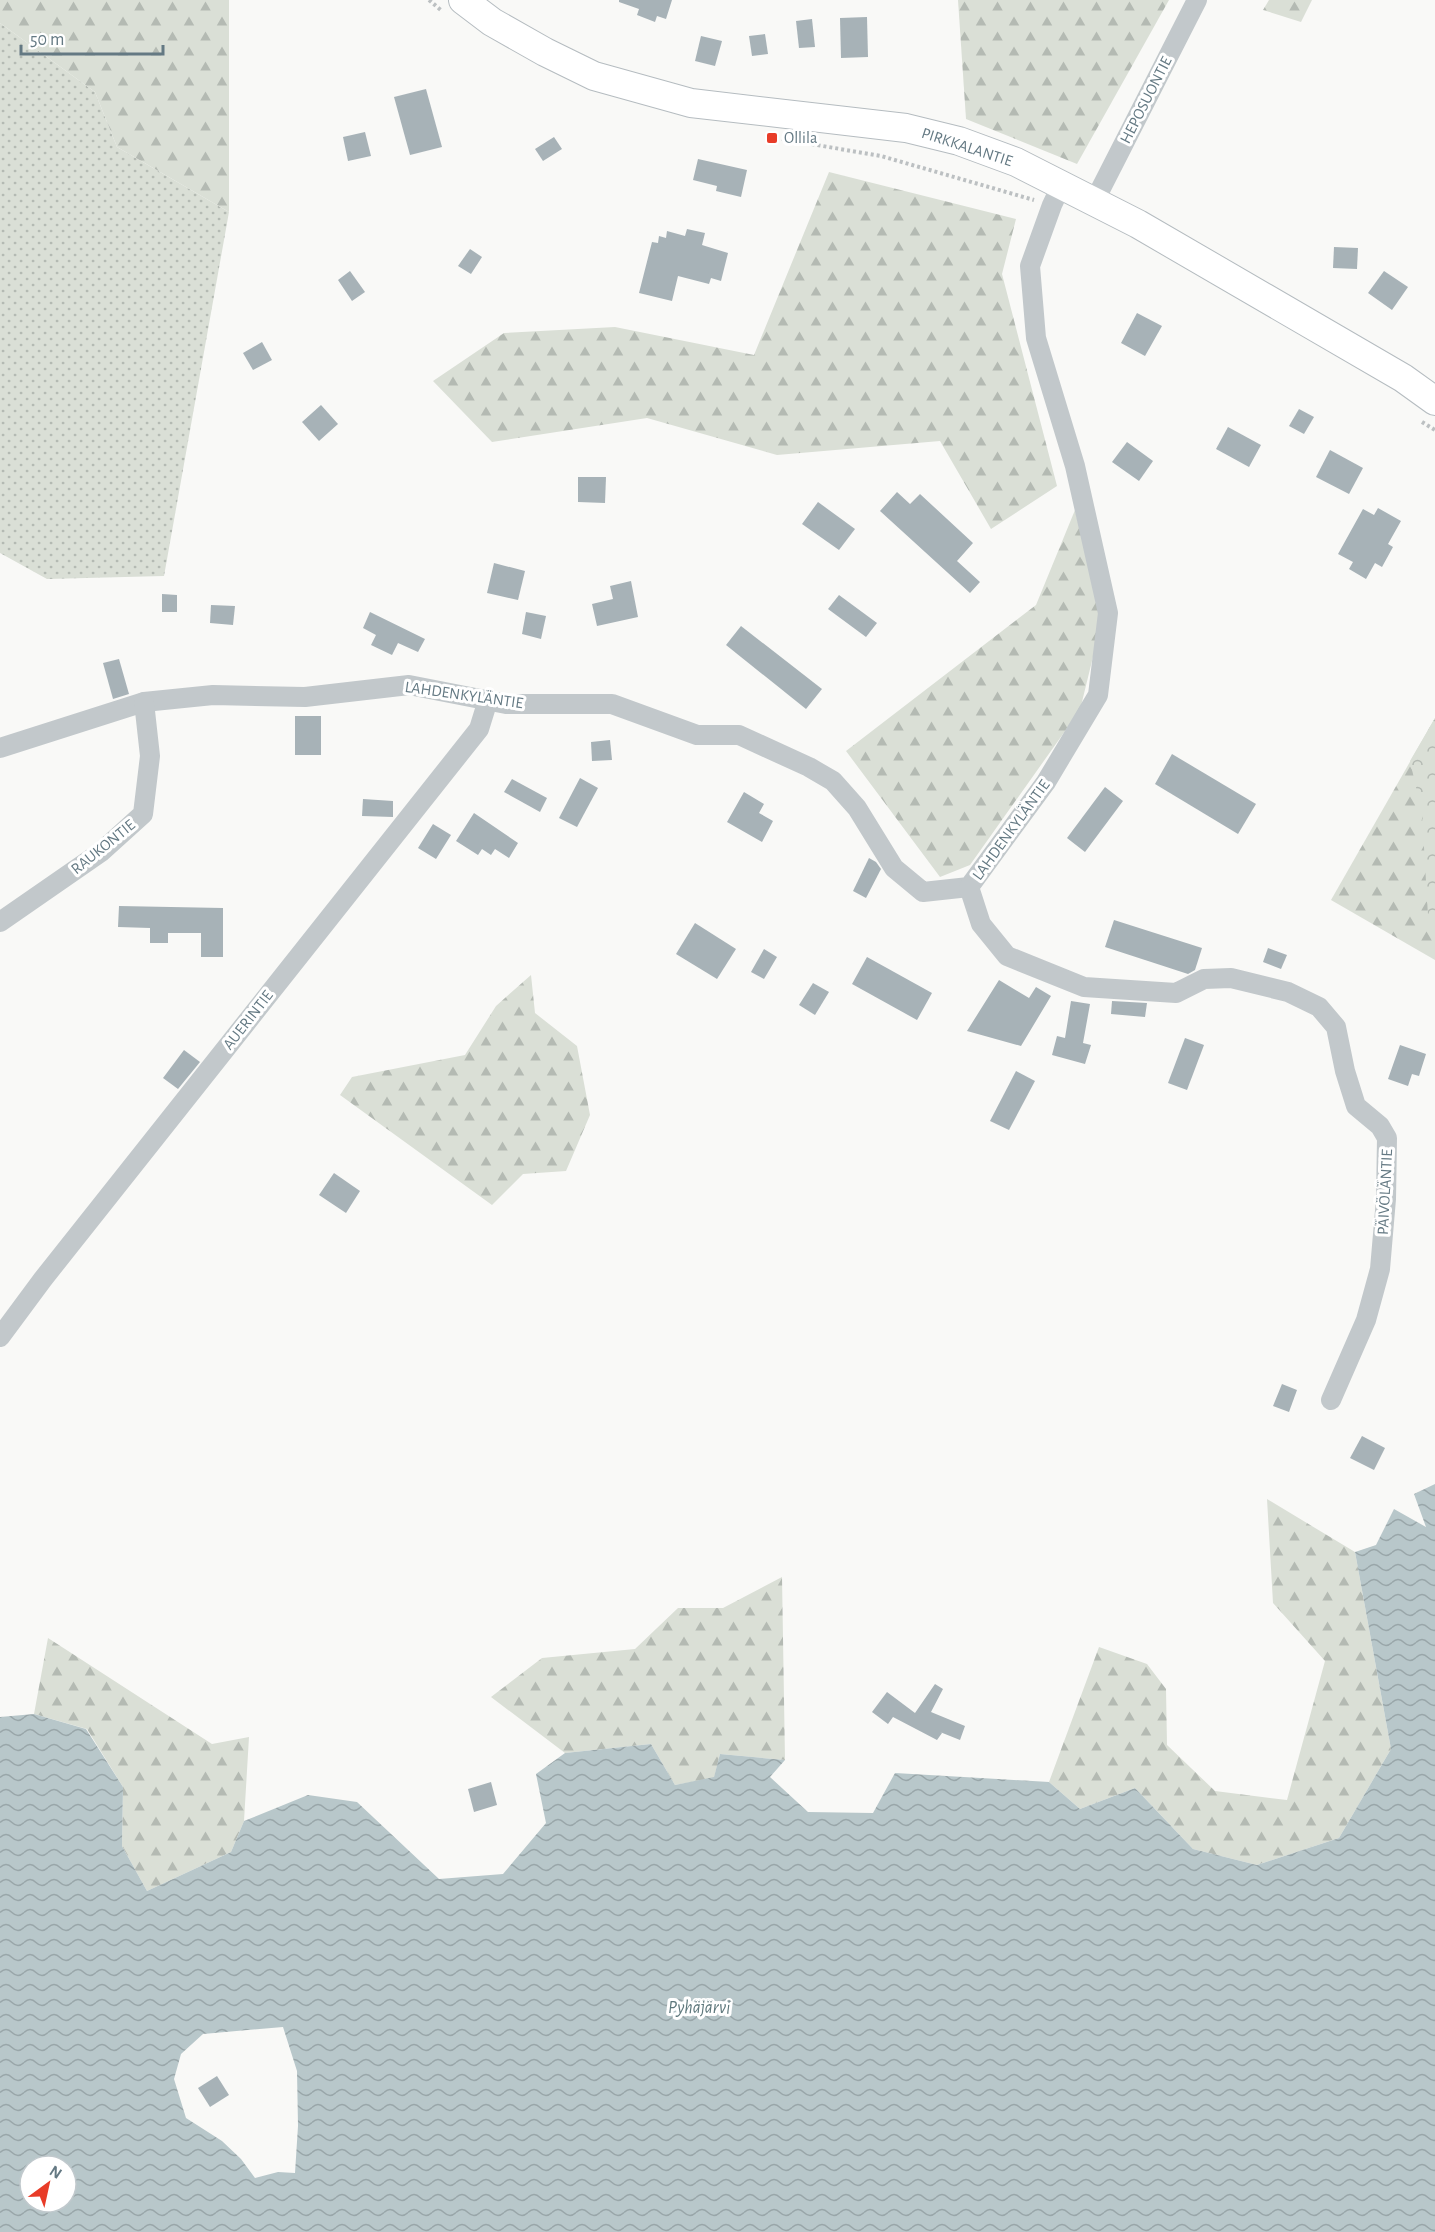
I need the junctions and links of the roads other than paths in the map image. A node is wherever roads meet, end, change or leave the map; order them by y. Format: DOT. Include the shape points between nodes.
graph roads {
  1 [pos="1197,0"];
  2 [pos="454,7"];
  3 [pos="1057,195"];
  4 [pos="1095,200"];
  5 [pos="1425,409"];
  6 [pos="488,700"];
  7 [pos="144,702"];
  8 [pos="0,748"];
  9 [pos="969,887"];
  10 [pos="0,922"];
  11 [pos="0,1337"];
  12 [pos="1331,1400"];
  1 -- 4 [label="street, HEPOSUONTIE"];
  2 -- 3 [label="street, PIRKKALANTIE" via="492,22 594,76 691,103 906,128 958,141 1016,162"];
  3 -- 4 [label="street, PIRKKALANTIE"];
  3 -- 9 [label="street, LAHDENKYLÄNTIE" via="1029,266 1036,338 1075,466 1108,613 1098,695 1047,782"];
  4 -- 5 [label="street, PIRKKALANTIE" via="1402,378"];
  6 -- 7 [label="street, LAHDENKYLÄNTIE" via="409,684 304,697 213,695"];
  6 -- 9 [label="street, LAHDENKYLÄNTIE" via="506,704 612,704 697,735 739,735 833,781 857,808 894,868 923,892"];
  6 -- 11 [label="street, AUERINTIE" via="479,729"];
  7 -- 8 [label="street, LAHDENKYLÄNTIE"];
  7 -- 10 [label="street, RAUKONTIE" via="150,756 143,814 101,852"];
  9 -- 12 [label="street, PÄIVÖLÄNTIE" via="981,924 1006,956 1084,987 1176,993 1204,979 1231,978 1288,992 1319,1007 1336,1028 1356,1107 1380,1126 1387,1138 1380,1269 1366,1320"];
}
